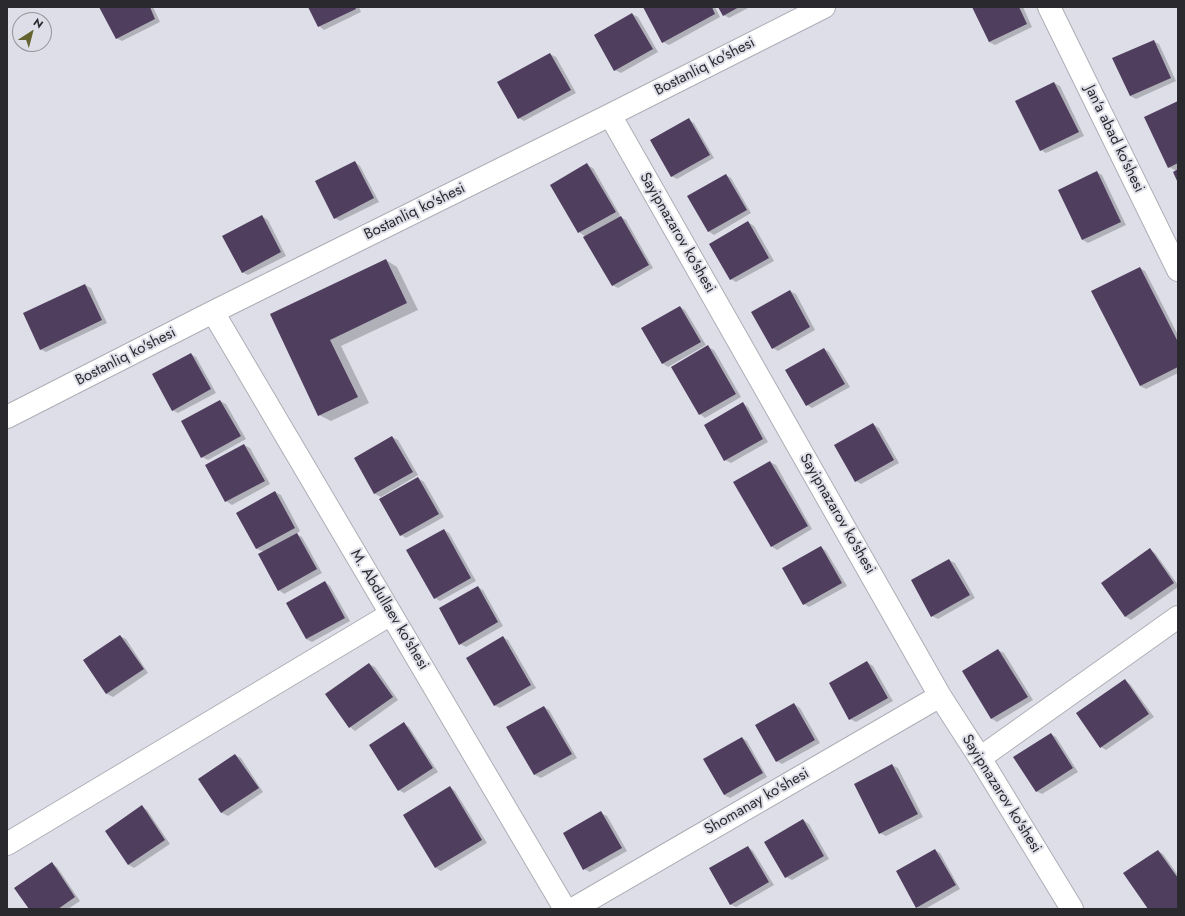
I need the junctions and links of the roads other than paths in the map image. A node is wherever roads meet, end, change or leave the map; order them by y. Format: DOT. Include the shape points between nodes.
graph roads {
  1 [pos="824,7"];
  2 [pos="1049,7"];
  3 [pos="610,115"];
  4 [pos="1178,270"];
  5 [pos="213,312"];
  6 [pos="7,417"];
  7 [pos="391,614"];
  8 [pos="1178,617"];
  9 [pos="940,696"];
  10 [pos="980,758"];
  11 [pos="7,844"];
  12 [pos="565,909"];
  13 [pos="573,909"];
  14 [pos="1072,909"];
  1 -- 3 [label="street, Bostanliq ko'shesi"];
  2 -- 4 [label="street, Jan'a abad ko'shesi"];
  3 -- 5 [label="street, Bostanliq ko'shesi"];
  3 -- 9 [label="street, Sayipnazarov ko'shesi"];
  5 -- 6 [label="street, Bostanliq ko'shesi"];
  5 -- 7 [label="street, M. Abdullaev ko'shesi"];
  7 -- 11 [label="street"];
  7 -- 12 [label="street, M. Abdullaev ko'shesi"];
  8 -- 10 [label="street"];
  9 -- 10 [label="street, Sayipnazarov ko'shesi"];
  9 -- 13 [label="street, Shomanay ko'shesi"];
  10 -- 14 [label="street, Sayipnazarov ko'shesi"];
}
